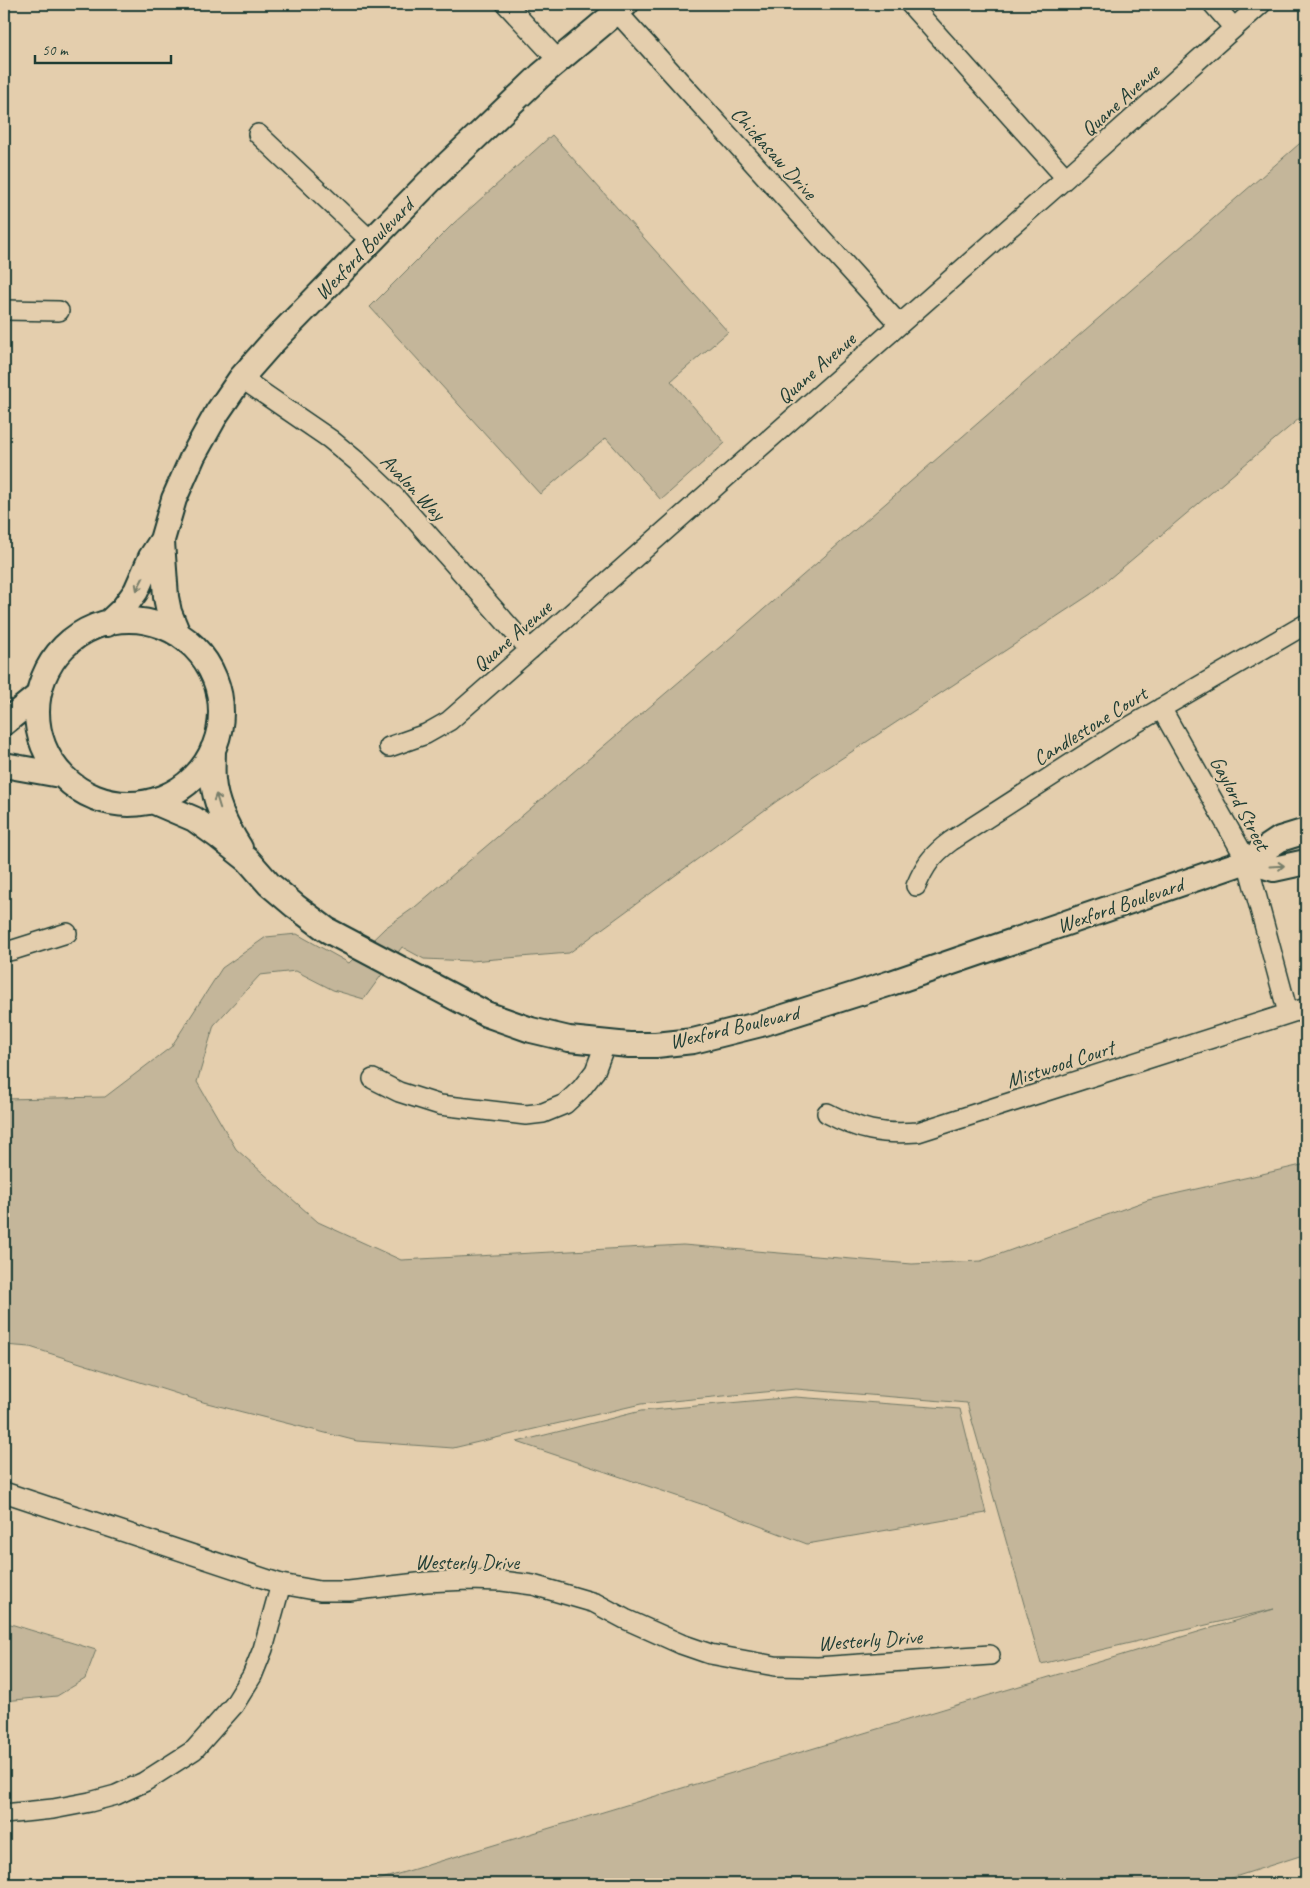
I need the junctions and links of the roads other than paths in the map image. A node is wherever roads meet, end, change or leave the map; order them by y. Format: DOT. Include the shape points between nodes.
graph roads {
  1 [pos="506,4"];
  2 [pos="910,4"];
  3 [pos="1213,4"];
  4 [pos="1261,4"];
  5 [pos="621,8"];
  6 [pos="1234,28"];
  7 [pos="558,60"];
  8 [pos="258,134"];
  9 [pos="1066,178"];
  10 [pos="372,241"];
  11 [pos="4,310"];
  12 [pos="59,311"];
  13 [pos="899,324"];
  14 [pos="241,378"];
  15 [pos="162,540"];
  16 [pos="107,624"];
  17 [pos="1306,624"];
  18 [pos="178,634"];
  19 [pos="530,650"];
  20 [pos="35,698"];
  21 [pos="1161,708"];
  22 [pos="4,723"];
  23 [pos="389,747"];
  24 [pos="214,749"];
  25 [pos="4,765"];
  26 [pos="60,775"];
  27 [pos="152,800"];
  28 [pos="1306,831"];
  29 [pos="248,860"];
  30 [pos="1247,861"];
  31 [pos="1306,862"];
  32 [pos="916,886"];
  33 [pos="67,933"];
  34 [pos="4,952"];
  35 [pos="1306,1008"];
  36 [pos="1288,1013"];
  37 [pos="606,1042"];
  38 [pos="373,1079"];
  39 [pos="827,1113"];
  40 [pos="4,1492"];
  41 [pos="281,1584"];
  42 [pos="990,1655"];
  43 [pos="4,1814"];
  1 -- 7 [label="street"];
  2 -- 9 [label="street"];
  3 -- 6 [label="street"];
  4 -- 6 [label="street, Quane Avenue"];
  5 -- 7 [label="street, Wexford Boulevard"];
  5 -- 13 [label="street, Chickasaw Drive"];
  6 -- 9 [label="street, Quane Avenue"];
  7 -- 10 [label="street, Wexford Boulevard" via="429,182"];
  8 -- 10 [label="street"];
  9 -- 13 [label="street, Quane Avenue"];
  10 -- 14 [label="street, Wexford Boulevard"];
  11 -- 12 [label="street"];
  13 -- 19 [label="street, Quane Avenue"];
  14 -- 15 [label="street, Wexford Boulevard" via="193,456 174,499"];
  14 -- 19 [label="street, Avalon Way" via="330,439 359,463 395,497"];
  15 -- 16 [label="street, Wexford Boulevard, one-way" via="136,591"];
  15 -- 18 [label="street, Wexford Boulevard" via="166,597"];
  16 -- 18 [label="street" via="144,622"];
  16 -- 20 [label="street" via="74,639 61,651"];
  17 -- 21 [label="street, Candlestone Court"];
  18 -- 24 [label="street" via="205,659 220,692 220,728"];
  19 -- 23 [label="street, Quane Avenue" via="449,721 426,734"];
  20 -- 22 [label="street"];
  20 -- 26 [label="street" via="40,739 50,763"];
  21 -- 30 [label="street, Gaylord Street"];
  21 -- 32 [label="street, Candlestone Court" via="937,851 925,866"];
  24 -- 27 [label="street" via="187,783"];
  29 -- 24 [label="street, Wexford Boulevard, one-way" via="228,829 217,800 213,781"];
  25 -- 26 [label="street"];
  26 -- 27 [label="street" via="90,796 110,802 131,804"];
  27 -- 29 [label="street, Wexford Boulevard" via="194,820"];
  28 -- 30 [label="street, Wexford Boulevard" via="1280,839"];
  29 -- 37 [label="street, Wexford Boulevard" via="269,884 327,930 478,1010 531,1030 569,1039"];
  30 -- 31 [label="street, one-way" via="1274,868"];
  30 -- 36 [label="street, Gaylord Street"];
  30 -- 37 [label="street, Wexford Boulevard" via="765,1024 693,1041 656,1045"];
  33 -- 34 [label="street"];
  35 -- 36 [label="street, Mistwood Court"];
  36 -- 39 [label="street, Mistwood Court" via="918,1132 868,1131"];
  37 -- 38 [label="street" via="594,1071 581,1089 565,1104 543,1113 526,1115 440,1105 399,1092"];
  40 -- 41 [label="street, Westerly Drive"];
  41 -- 42 [label="street, Westerly Drive" via="320,1591 468,1580 533,1585 595,1603 625,1620 710,1654 775,1666 818,1667"];
  41 -- 43 [label="street" via="252,1676 234,1705 194,1750 144,1782 116,1795 53,1809"];
}
